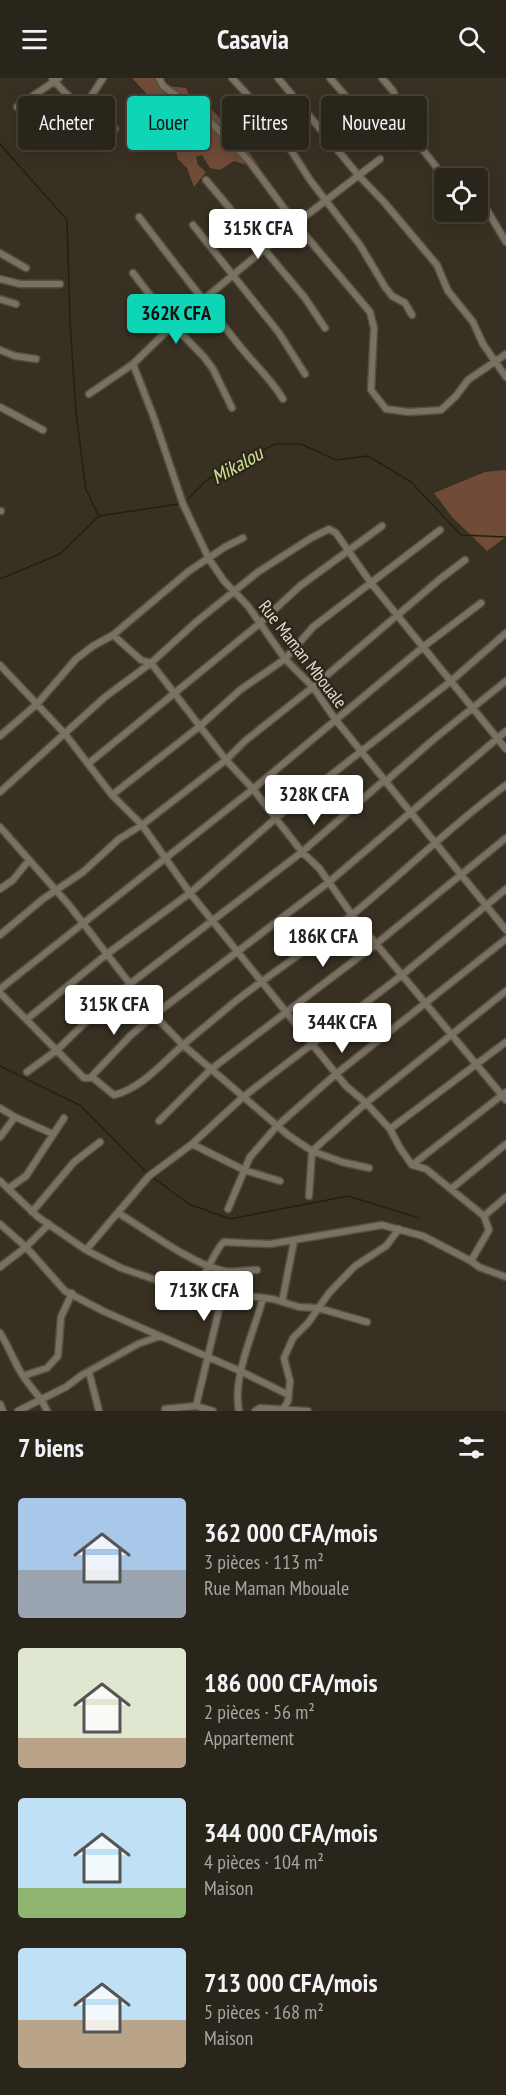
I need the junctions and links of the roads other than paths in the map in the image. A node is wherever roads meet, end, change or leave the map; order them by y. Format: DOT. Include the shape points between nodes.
graph roads {
  1 [pos="103,78"];
  2 [pos="159,78"];
  3 [pos="278,78"];
  4 [pos="330,78"];
  5 [pos="382,78"];
  6 [pos="56,79"];
  7 [pos="234,79"];
  8 [pos="67,96"];
  9 [pos="92,96"];
  10 [pos="346,96"];
  11 [pos="17,107"];
  12 [pos="380,159"];
  13 [pos="437,168"];
  14 [pos="359,176"];
  15 [pos="206,180"];
  16 [pos="327,200"];
  17 [pos="488,212"];
  18 [pos="139,217"];
  19 [pos="295,224"];
  20 [pos="193,225"];
  21 [pos="506,242"];
  22 [pos="264,249"];
  23 [pos="0,254"];
  24 [pos="26,268"];
  25 [pos="133,273"];
  26 [pos="233,276"];
  27 [pos="0,279"];
  28 [pos="60,284"];
  29 [pos="0,299"];
  30 [pos="204,301"];
  31 [pos="16,304"];
  32 [pos="412,315"];
  33 [pos="173,325"];
  34 [pos="325,328"];
  35 [pos="0,350"];
  36 [pos="506,354"];
  37 [pos="36,359"];
  38 [pos="496,362"];
  39 [pos="132,364"];
  40 [pos="305,374"];
  41 [pos="506,377"];
  42 [pos="89,394"];
  43 [pos="283,399"];
  44 [pos="0,407"];
  45 [pos="232,408"];
  46 [pos="43,430"];
  47 [pos="382,526"];
  48 [pos="440,530"];
  49 [pos="243,538"];
  50 [pos="348,552"];
  51 [pos="209,559"];
  52 [pos="465,560"];
  53 [pos="371,583"];
  54 [pos="234,592"];
  55 [pos="481,603"];
  56 [pos="398,616"];
  57 [pos="259,624"];
  58 [pos="506,633"];
  59 [pos="113,635"];
  60 [pos="423,647"];
  61 [pos="285,659"];
  62 [pos="151,663"];
  63 [pos="0,665"];
  64 [pos="451,681"];
  65 [pos="506,681"];
  66 [pos="313,687"];
  67 [pos="174,694"];
  68 [pos="37,704"];
  69 [pos="473,708"];
  70 [pos="335,719"];
  71 [pos="200,726"];
  72 [pos="506,731"];
  73 [pos="65,734"];
  74 [pos="0,736"];
  75 [pos="497,738"];
  76 [pos="506,749"];
  77 [pos="360,750"];
  78 [pos="226,760"];
  79 [pos="89,763"];
  80 [pos="385,782"];
  81 [pos="506,785"];
  82 [pos="253,789"];
  83 [pos="0,792"];
  84 [pos="111,795"];
  85 [pos="411,812"];
  86 [pos="276,818"];
  87 [pos="142,825"];
  88 [pos="0,827"];
  89 [pos="506,838"];
  90 [pos="437,843"];
  91 [pos="302,852"];
  92 [pos="164,858"];
  93 [pos="29,860"];
  94 [pos="463,875"];
  95 [pos="329,882"];
  96 [pos="0,889"];
  97 [pos="506,889"];
  98 [pos="55,890"];
  99 [pos="190,893"];
  100 [pos="486,904"];
  101 [pos="352,915"];
  102 [pos="213,921"];
  103 [pos="83,923"];
  104 [pos="506,930"];
  105 [pos="0,935"];
  106 [pos="506,939"];
  107 [pos="376,944"];
  108 [pos="238,950"];
  109 [pos="107,954"];
  110 [pos="402,975"];
  111 [pos="262,980"];
  112 [pos="131,984"];
  113 [pos="0,991"];
  114 [pos="506,991"];
  115 [pos="426,1004"];
  116 [pos="287,1011"];
  117 [pos="154,1015"];
  118 [pos="27,1019"];
  119 [pos="452,1035"];
  120 [pos="506,1042"];
  121 [pos="312,1043"];
  122 [pos="183,1046"];
  123 [pos="57,1050"];
  124 [pos="477,1065"];
  125 [pos="210,1070"];
  126 [pos="27,1072"];
  127 [pos="336,1074"];
  128 [pos="92,1077"];
  129 [pos="504,1096"];
  130 [pos="243,1097"];
  131 [pos="366,1103"];
  132 [pos="0,1108"];
  133 [pos="15,1117"];
  134 [pos="64,1118"];
  135 [pos="159,1121"];
  136 [pos="277,1126"];
  137 [pos="390,1129"];
  138 [pos="53,1134"];
  139 [pos="0,1137"];
  140 [pos="100,1142"];
  141 [pos="192,1144"];
  142 [pos="506,1144"];
  143 [pos="312,1151"];
  144 [pos="412,1165"];
  145 [pos="369,1168"];
  146 [pos="244,1170"];
  147 [pos="0,1181"];
  148 [pos="280,1181"];
  149 [pos="9,1188"];
  150 [pos="451,1189"];
  151 [pos="309,1196"];
  152 [pos="506,1197"];
  153 [pos="228,1209"];
  154 [pos="32,1212"];
  155 [pos="118,1213"];
  156 [pos="483,1216"];
  157 [pos="0,1224"];
  158 [pos="49,1224"];
  159 [pos="399,1229"];
  160 [pos="294,1241"];
  161 [pos="26,1248"];
  162 [pos="86,1250"];
  163 [pos="471,1262"];
  164 [pos="210,1266"];
  165 [pos="0,1267"];
  166 [pos="257,1270"];
  167 [pos="506,1276"];
  168 [pos="196,1292"];
  169 [pos="72,1293"];
  170 [pos="223,1293"];
  171 [pos="263,1298"];
  172 [pos="282,1302"];
  173 [pos="318,1308"];
  174 [pos="367,1322"];
  175 [pos="0,1333"];
  176 [pos="162,1336"];
  177 [pos="209,1357"];
  178 [pos="240,1371"];
  179 [pos="88,1372"];
  180 [pos="23,1376"];
  181 [pos="289,1395"];
  182 [pos="42,1399"];
  183 [pos="0,1404"];
  184 [pos="196,1406"];
  185 [pos="282,1410"];
  186 [pos="3,1411"];
  187 [pos="18,1411"];
  188 [pos="47,1411"];
  189 [pos="99,1411"];
  190 [pos="165,1411"];
  191 [pos="213,1411"];
  192 [pos="239,1411"];
  193 [pos="255,1411"];
  194 [pos="308,1411"];
  1 -- 9 [label="street"];
  2 -- 19 [label="street" via="163,86 202,114 249,161"];
  3 -- 14 [label="street"];
  4 -- 10 [label="street"];
  5 -- 13 [label="street" via="393,91 412,136"];
  6 -- 8 [label="street"];
  6 -- 11 [label="street"];
  7 -- 16 [label="street" via="275,125"];
  12 -- 14 [label="street"];
  14 -- 16 [label="street"];
  14 -- 38 [label="street" via="437,265 448,291 473,322"];
  15 -- 22 [label="street"];
  16 -- 19 [label="street"];
  16 -- 32 [label="street" via="360,244 385,287 405,303"];
  17 -- 21 [label="street"];
  18 -- 30 [label="street"];
  19 -- 22 [label="street"];
  19 -- 38 [label="street" via="370,312 374,328 371,390 386,409 441,410 468,380"];
  20 -- 26 [label="street"];
  22 -- 26 [label="street"];
  22 -- 34 [label="street"];
  23 -- 24 [label="street"];
  25 -- 33 [label="street"];
  26 -- 30 [label="street"];
  26 -- 40 [label="street" via="279,333"];
  27 -- 28 [label="street" via="20,284"];
  29 -- 31 [label="street"];
  30 -- 33 [label="street"];
  30 -- 43 [label="street"];
  33 -- 39 [label="street"];
  33 -- 45 [label="street" via="213,369"];
  35 -- 37 [label="street"];
  36 -- 38 [label="street"];
  38 -- 41 [label="street"];
  39 -- 42 [label="street"];
  39 -- 51 [label="street, Rue Maman Mbouale" via="183,504"];
  44 -- 46 [label="street"];
  47 -- 50 [label="street"];
  48 -- 53 [label="street"];
  49 -- 51 [label="street"];
  50 -- 53 [label="street"];
  50 -- 54 [label="street" via="336,533 329,530 258,572"];
  50 -- 57 [label="street" via="300,586"];
  51 -- 54 [label="street, Rue Maman Mbouale"];
  51 -- 59 [label="street" via="189,571"];
  52 -- 56 [label="street"];
  53 -- 56 [label="street"];
  53 -- 61 [label="street" via="314,627"];
  54 -- 57 [label="street, Rue Maman Mbouale"];
  54 -- 62 [label="street"];
  55 -- 60 [label="street"];
  56 -- 60 [label="street"];
  56 -- 66 [label="street"];
  57 -- 61 [label="street, Rue Maman Mbouale"];
  57 -- 67 [label="street"];
  58 -- 64 [label="street"];
  59 -- 62 [label="street" via="141,660"];
  59 -- 68 [label="street" via="76,660"];
  60 -- 64 [label="street"];
  60 -- 70 [label="street"];
  61 -- 66 [label="street, Rue Maman Mbouale"];
  61 -- 71 [label="street" via="240,690"];
  62 -- 67 [label="street"];
  62 -- 73 [label="street" via="105,697"];
  63 -- 68 [label="street"];
  64 -- 69 [label="street"];
  64 -- 77 [label="street"];
  65 -- 69 [label="street"];
  66 -- 70 [label="street, Rue Maman Mbouale"];
  66 -- 78 [label="street"];
  67 -- 71 [label="street"];
  67 -- 79 [label="street"];
  68 -- 73 [label="street"];
  68 -- 74 [label="street"];
  69 -- 75 [label="street"];
  69 -- 80 [label="street"];
  70 -- 77 [label="street, Rue Maman Mbouale"];
  70 -- 82 [label="street"];
  71 -- 78 [label="street"];
  71 -- 84 [label="street"];
  72 -- 75 [label="street"];
  73 -- 79 [label="street"];
  73 -- 83 [label="street"];
  75 -- 76 [label="street"];
  75 -- 85 [label="street"];
  77 -- 80 [label="street, Rue Maman Mbouale"];
  77 -- 86 [label="street"];
  78 -- 82 [label="street"];
  78 -- 87 [label="street"];
  79 -- 84 [label="street"];
  80 -- 85 [label="street, Rue Maman Mbouale"];
  80 -- 91 [label="street"];
  81 -- 90 [label="street"];
  82 -- 86 [label="street"];
  82 -- 92 [label="street"];
  84 -- 87 [label="street"];
  85 -- 90 [label="street, Rue Maman Mbouale"];
  85 -- 95 [label="street"];
  86 -- 91 [label="street"];
  86 -- 99 [label="street"];
  87 -- 92 [label="street"];
  87 -- 98 [label="street"];
  88 -- 93 [label="street"];
  89 -- 94 [label="street"];
  90 -- 94 [label="street, Rue Maman Mbouale"];
  90 -- 101 [label="street"];
  91 -- 95 [label="street"];
  91 -- 102 [label="street"];
  92 -- 99 [label="street"];
  92 -- 103 [label="street"];
  93 -- 96 [label="street"];
  93 -- 98 [label="street"];
  94 -- 100 [label="street, Rue Maman Mbouale"];
  94 -- 107 [label="street"];
  95 -- 101 [label="street"];
  95 -- 108 [label="street"];
  97 -- 100 [label="street"];
  98 -- 103 [label="street"];
  98 -- 105 [label="street"];
  99 -- 102 [label="street"];
  99 -- 109 [label="street"];
  100 -- 104 [label="street, Rue Maman Mbouale"];
  100 -- 110 [label="street"];
  101 -- 107 [label="street"];
  101 -- 111 [label="street"];
  102 -- 108 [label="street"];
  102 -- 112 [label="street"];
  103 -- 109 [label="street"];
  103 -- 113 [label="street"];
  106 -- 115 [label="street"];
  107 -- 110 [label="street"];
  107 -- 116 [label="street"];
  108 -- 111 [label="street"];
  108 -- 117 [label="street"];
  109 -- 112 [label="street"];
  109 -- 118 [label="street"];
  110 -- 115 [label="street"];
  110 -- 121 [label="street"];
  111 -- 116 [label="street"];
  111 -- 122 [label="street"];
  112 -- 117 [label="street"];
  112 -- 123 [label="street"];
  113 -- 118 [label="street"];
  114 -- 119 [label="street"];
  115 -- 119 [label="street"];
  115 -- 127 [label="street"];
  116 -- 121 [label="street"];
  116 -- 125 [label="street"];
  117 -- 122 [label="street"];
  117 -- 128 [label="street"];
  118 -- 123 [label="street"];
  119 -- 124 [label="street"];
  119 -- 131 [label="street"];
  120 -- 124 [label="street"];
  121 -- 127 [label="street"];
  121 -- 130 [label="street"];
  122 -- 125 [label="street"];
  122 -- 128 [label="street" via="150,1075 116,1095"];
  123 -- 126 [label="street"];
  123 -- 128 [label="street" via="84,1078"];
  124 -- 129 [label="street"];
  124 -- 137 [label="street"];
  125 -- 130 [label="street"];
  125 -- 135 [label="street"];
  127 -- 131 [label="street"];
  127 -- 136 [label="street"];
  129 -- 144 [label="street"];
  130 -- 136 [label="street"];
  130 -- 141 [label="street"];
  131 -- 137 [label="street"];
  131 -- 143 [label="street"];
  132 -- 133 [label="street"];
  133 -- 138 [label="street"];
  133 -- 139 [label="street"];
  134 -- 138 [label="street"];
  136 -- 143 [label="street"];
  136 -- 146 [label="street"];
  137 -- 144 [label="street"];
  138 -- 149 [label="street" via="26,1176"];
  140 -- 154 [label="street" via="74,1162"];
  141 -- 146 [label="street"];
  141 -- 155 [label="street" via="149,1176"];
  142 -- 150 [label="street"];
  143 -- 145 [label="street"];
  143 -- 151 [label="street"];
  144 -- 150 [label="street" via="426,1169"];
  146 -- 148 [label="street"];
  146 -- 153 [label="street"];
  147 -- 149 [label="street"];
  149 -- 154 [label="street"];
  150 -- 156 [label="street"];
  152 -- 156 [label="street"];
  154 -- 158 [label="street"];
  155 -- 162 [label="street"];
  155 -- 164 [label="street"];
  156 -- 163 [label="street" via="489,1230"];
  157 -- 161 [label="street"];
  158 -- 161 [label="street"];
  158 -- 162 [label="street"];
  159 -- 160 [label="street" via="382,1225"];
  159 -- 163 [label="street" via="423,1236"];
  159 -- 173 [label="street" via="386,1246 355,1266"];
  160 -- 164 [label="street" via="224,1242"];
  160 -- 172 [label="street"];
  161 -- 165 [label="street"];
  161 -- 169 [label="street" via="65,1291"];
  162 -- 168 [label="street" via="174,1290"];
  163 -- 167 [label="street"];
  164 -- 166 [label="street" via="225,1271"];
  164 -- 168 [label="street"];
  168 -- 170 [label="street"];
  169 -- 176 [label="street"];
  169 -- 180 [label="street" via="61,1317 58,1356 47,1368"];
  170 -- 171 [label="street"];
  170 -- 177 [label="street"];
  171 -- 172 [label="street"];
  171 -- 178 [label="street"];
  172 -- 173 [label="street"];
  173 -- 174 [label="street"];
  173 -- 181 [label="street" via="293,1338 284,1358 290,1374"];
  175 -- 180 [label="street"];
  176 -- 177 [label="street"];
  176 -- 179 [label="street" via="138,1344"];
  177 -- 178 [label="street"];
  177 -- 184 [label="street"];
  178 -- 181 [label="street"];
  178 -- 192 [label="street"];
  179 -- 182 [label="street"];
  179 -- 189 [label="street"];
  180 -- 182 [label="street"];
  181 -- 185 [label="street"];
  182 -- 187 [label="street"];
  182 -- 188 [label="street"];
  183 -- 186 [label="street"];
  184 -- 190 [label="street"];
  184 -- 191 [label="street"];
  185 -- 193 [label="street"];
  185 -- 194 [label="street"];
}
